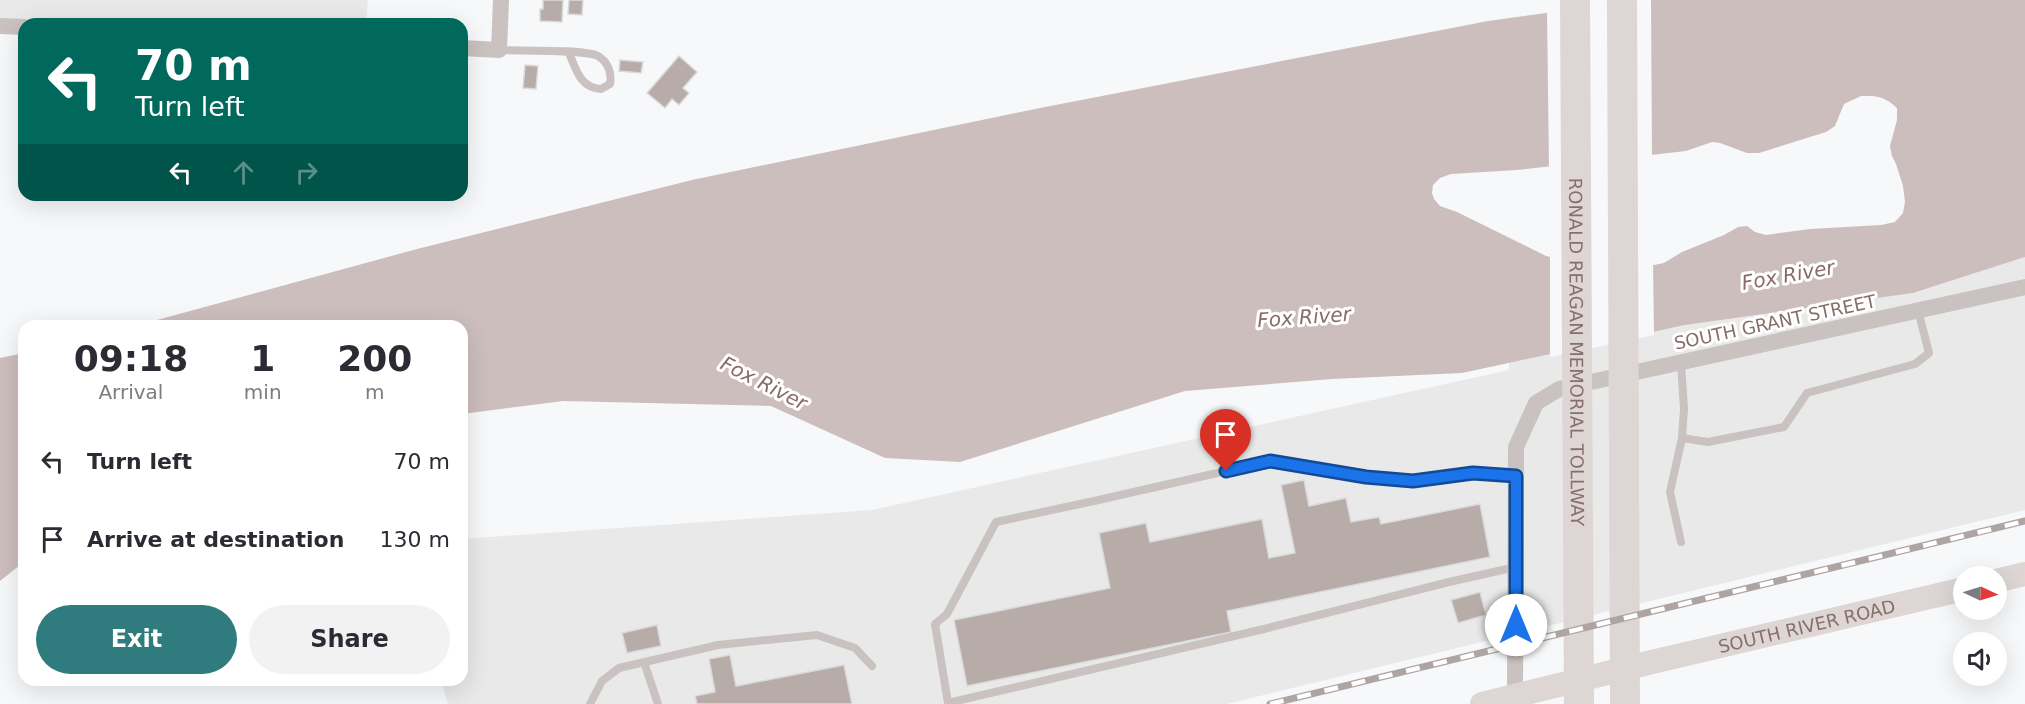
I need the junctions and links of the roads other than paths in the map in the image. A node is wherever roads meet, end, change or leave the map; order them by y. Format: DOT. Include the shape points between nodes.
graph roads {
  1 [pos="501,0"];
  2 [pos="1575,0"];
  3 [pos="1622,0"];
  4 [pos="0,26"];
  5 [pos="18,27"];
  6 [pos="468,48"];
  7 [pos="499,50"];
  8 [pos="569,52"];
  9 [pos="2025,287"];
  10 [pos="1918,310"];
  11 [pos="1681,363"];
  12 [pos="1682,438"];
  13 [pos="1516,476"];
  14 [pos="1682,542"];
  15 [pos="1516,567"];
  16 [pos="2025,574"];
  17 [pos="2007,578"];
  18 [pos="1953,592"];
  19 [pos="644,662"];
  20 [pos="872,666"];
  21 [pos="1515,700"];
  22 [pos="590,704"];
  23 [pos="658,704"];
  24 [pos="1482,704"];
  25 [pos="1579,704"];
  26 [pos="1625,704"];
  1 -- 7 [label="street"];
  2 -- 25 [label="highway, RONALD REAGAN MEMORIAL TOLLWAY"];
  3 -- 26 [label="highway"];
  4 -- 5 [label="street"];
  6 -- 7 [label="street"];
  7 -- 8 [label="lane"];
  8 -- 8 [label="lane" via="603,60 610,71 609,84 601,89 587,86 580,80"];
  9 -- 10 [label="street, SOUTH GRANT STREET"];
  10 -- 11 [label="street, SOUTH GRANT STREET"];
  10 -- 12 [label="lane" via="1929,353 1916,364 1807,393 1784,427 1708,442"];
  11 -- 12 [label="lane"];
  11 -- 13 [label="street, SOUTH GRANT STREET" via="1559,389 1536,403 1516,447"];
  12 -- 14 [label="lane" via="1670,492"];
  13 -- 15 [label="street"];
  13 -- 15 [label="lane" via="1473,473 1413,481 1270,461 996,522 946,614 934,624 948,702"];
  15 -- 21 [label="street"];
  16 -- 17 [label="main road"];
  18 -- 21 [label="main road, SOUTH RIVER ROAD" via="1652,662"];
  19 -- 20 [label="lane" via="718,645 817,635 855,648"];
  19 -- 22 [label="lane" via="619,668 602,681"];
  19 -- 23 [label="lane"];
  21 -- 24 [label="main road, SOUTH RIVER ROAD"];
}
